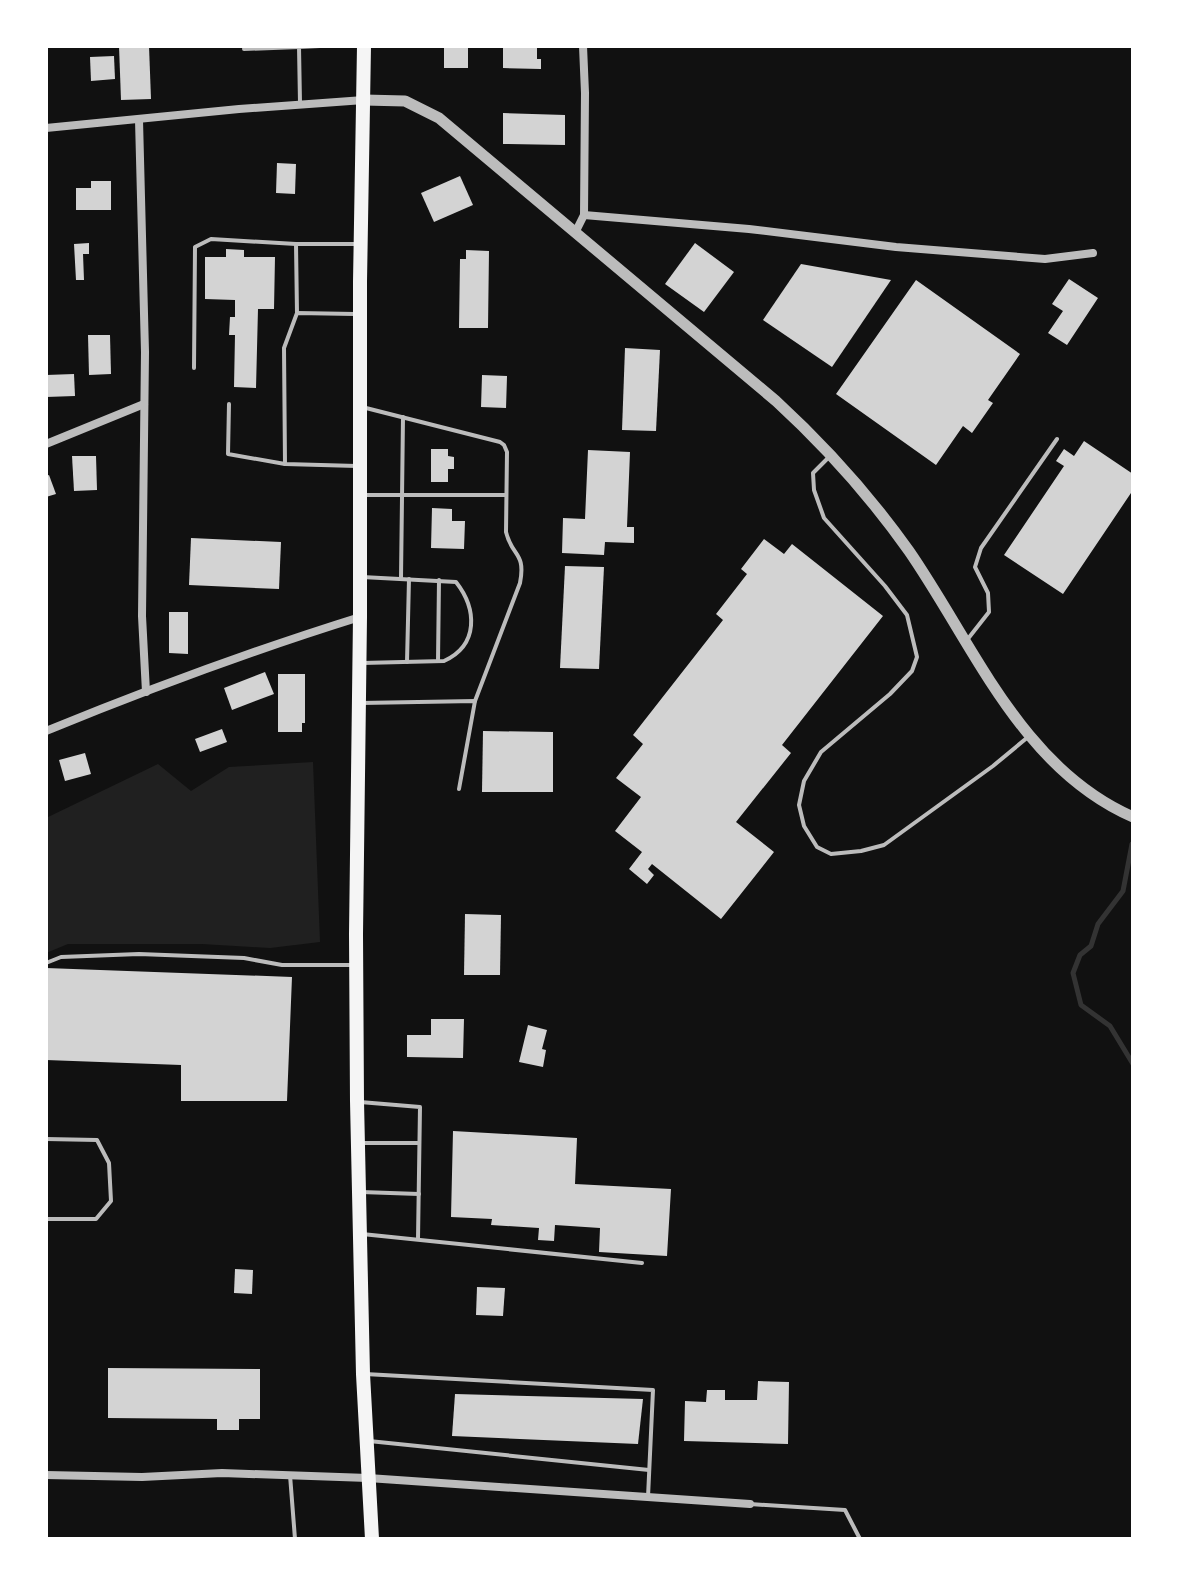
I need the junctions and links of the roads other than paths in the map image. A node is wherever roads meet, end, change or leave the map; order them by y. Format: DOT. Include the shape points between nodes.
graph roads {
  1 [pos="320,46"];
  2 [pos="364,46"];
  3 [pos="583,46"];
  4 [pos="299,47"];
  5 [pos="244,49"];
  6 [pos="364,100"];
  7 [pos="300,104"];
  8 [pos="139,120"];
  9 [pos="46,128"];
  10 [pos="584,215"];
  11 [pos="575,233"];
  12 [pos="296,244"];
  13 [pos="361,244"];
  14 [pos="1093,253"];
  15 [pos="297,313"];
  16 [pos="360,314"];
  17 [pos="194,368"];
  18 [pos="144,404"];
  19 [pos="229,404"];
  20 [pos="360,406"];
  21 [pos="403,417"];
  22 [pos="1057,439"];
  23 [pos="46,444"];
  24 [pos="831,454"];
  25 [pos="285,464"];
  26 [pos="360,467"];
  27 [pos="360,495"];
  28 [pos="402,495"];
  29 [pos="506,495"];
  30 [pos="360,577"];
  31 [pos="401,578"];
  32 [pos="409,579"];
  33 [pos="439,580"];
  34 [pos="360,617"];
  35 [pos="966,642"];
  36 [pos="438,661"];
  37 [pos="407,662"];
  38 [pos="360,663"];
  39 [pos="146,692"];
  40 [pos="475,701"];
  41 [pos="359,703"];
  42 [pos="46,731"];
  43 [pos="1030,736"];
  44 [pos="459,789"];
  45 [pos="1133,817"];
  46 [pos="46,963"];
  47 [pos="357,965"];
  48 [pos="357,1101"];
  49 [pos="46,1139"];
  50 [pos="358,1143"];
  51 [pos="419,1143"];
  52 [pos="359,1192"];
  53 [pos="419,1194"];
  54 [pos="46,1219"];
  55 [pos="359,1234"];
  56 [pos="418,1239"];
  57 [pos="642,1263"];
  58 [pos="363,1374"];
  59 [pos="366,1441"];
  60 [pos="649,1470"];
  61 [pos="46,1475"];
  62 [pos="290,1475"];
  63 [pos="368,1478"];
  64 [pos="648,1497"];
  65 [pos="750,1504"];
  66 [pos="295,1539"];
  67 [pos="372,1539"];
  68 [pos="860,1539"];
  1 -- 4 [label="lane"];
  2 -- 6 [label="main road"];
  3 -- 10 [label="street"];
  4 -- 5 [label="lane"];
  4 -- 7 [label="lane"];
  6 -- 7 [label="street"];
  6 -- 11 [label="street" via="405,101 439,118"];
  6 -- 13 [label="main road"];
  7 -- 8 [label="street"];
  8 -- 9 [label="street"];
  8 -- 18 [label="street"];
  10 -- 11 [label="street"];
  10 -- 14 [label="street" via="1045,259"];
  11 -- 24 [label="street" via="776,401"];
  12 -- 13 [label="lane"];
  12 -- 15 [label="lane"];
  12 -- 17 [label="lane" via="211,239 195,247"];
  13 -- 16 [label="main road"];
  15 -- 16 [label="lane"];
  15 -- 25 [label="lane" via="284,348"];
  16 -- 20 [label="main road"];
  18 -- 23 [label="street"];
  18 -- 39 [label="street"];
  19 -- 25 [label="lane" via="228,454"];
  20 -- 21 [label="lane"];
  20 -- 26 [label="main road"];
  21 -- 28 [label="lane"];
  21 -- 29 [label="lane" via="504,445"];
  22 -- 35 [label="lane" via="981,548 975,567 988,593 989,612"];
  24 -- 35 [label="street" via="909,551"];
  24 -- 43 [label="lane" via="813,473 824,518 907,615 917,657 912,671 890,694 821,752 804,781 799,805 817,847 831,854 884,845"];
  25 -- 26 [label="lane"];
  26 -- 27 [label="main road"];
  27 -- 28 [label="lane"];
  27 -- 30 [label="main road"];
  28 -- 29 [label="lane"];
  28 -- 31 [label="lane"];
  29 -- 40 [label="lane" via="506,532 522,573"];
  30 -- 31 [label="lane"];
  30 -- 34 [label="main road"];
  31 -- 32 [label="lane"];
  32 -- 33 [label="lane"];
  32 -- 37 [label="lane"];
  33 -- 36 [label="lane"];
  33 -- 36 [label="lane" via="458,584 472,615 462,647"];
  34 -- 38 [label="main road"];
  34 -- 39 [label="street"];
  35 -- 43 [label="street"];
  36 -- 37 [label="lane"];
  37 -- 38 [label="lane"];
  38 -- 41 [label="main road"];
  39 -- 42 [label="street"];
  40 -- 41 [label="lane"];
  40 -- 44 [label="lane"];
  41 -- 47 [label="main road"];
  43 -- 45 [label="street" via="1077,782"];
  46 -- 47 [label="lane" via="61,957 139,954"];
  47 -- 48 [label="main road"];
  48 -- 50 [label="main road"];
  48 -- 51 [label="lane" via="420,1107"];
  49 -- 54 [label="lane" via="97,1140 109,1163 111,1201 96,1219"];
  50 -- 51 [label="lane"];
  50 -- 52 [label="main road"];
  51 -- 53 [label="lane"];
  52 -- 53 [label="lane"];
  52 -- 55 [label="main road"];
  53 -- 56 [label="lane"];
  55 -- 56 [label="lane"];
  55 -- 58 [label="main road"];
  56 -- 57 [label="lane"];
  58 -- 59 [label="main road"];
  58 -- 60 [label="lane" via="653,1390"];
  59 -- 60 [label="lane"];
  59 -- 63 [label="main road"];
  60 -- 64 [label="lane"];
  61 -- 62 [label="street"];
  62 -- 63 [label="street"];
  62 -- 66 [label="lane"];
  63 -- 64 [label="street"];
  63 -- 67 [label="main road"];
  64 -- 65 [label="street"];
  65 -- 68 [label="lane" via="845,1510"];
}
